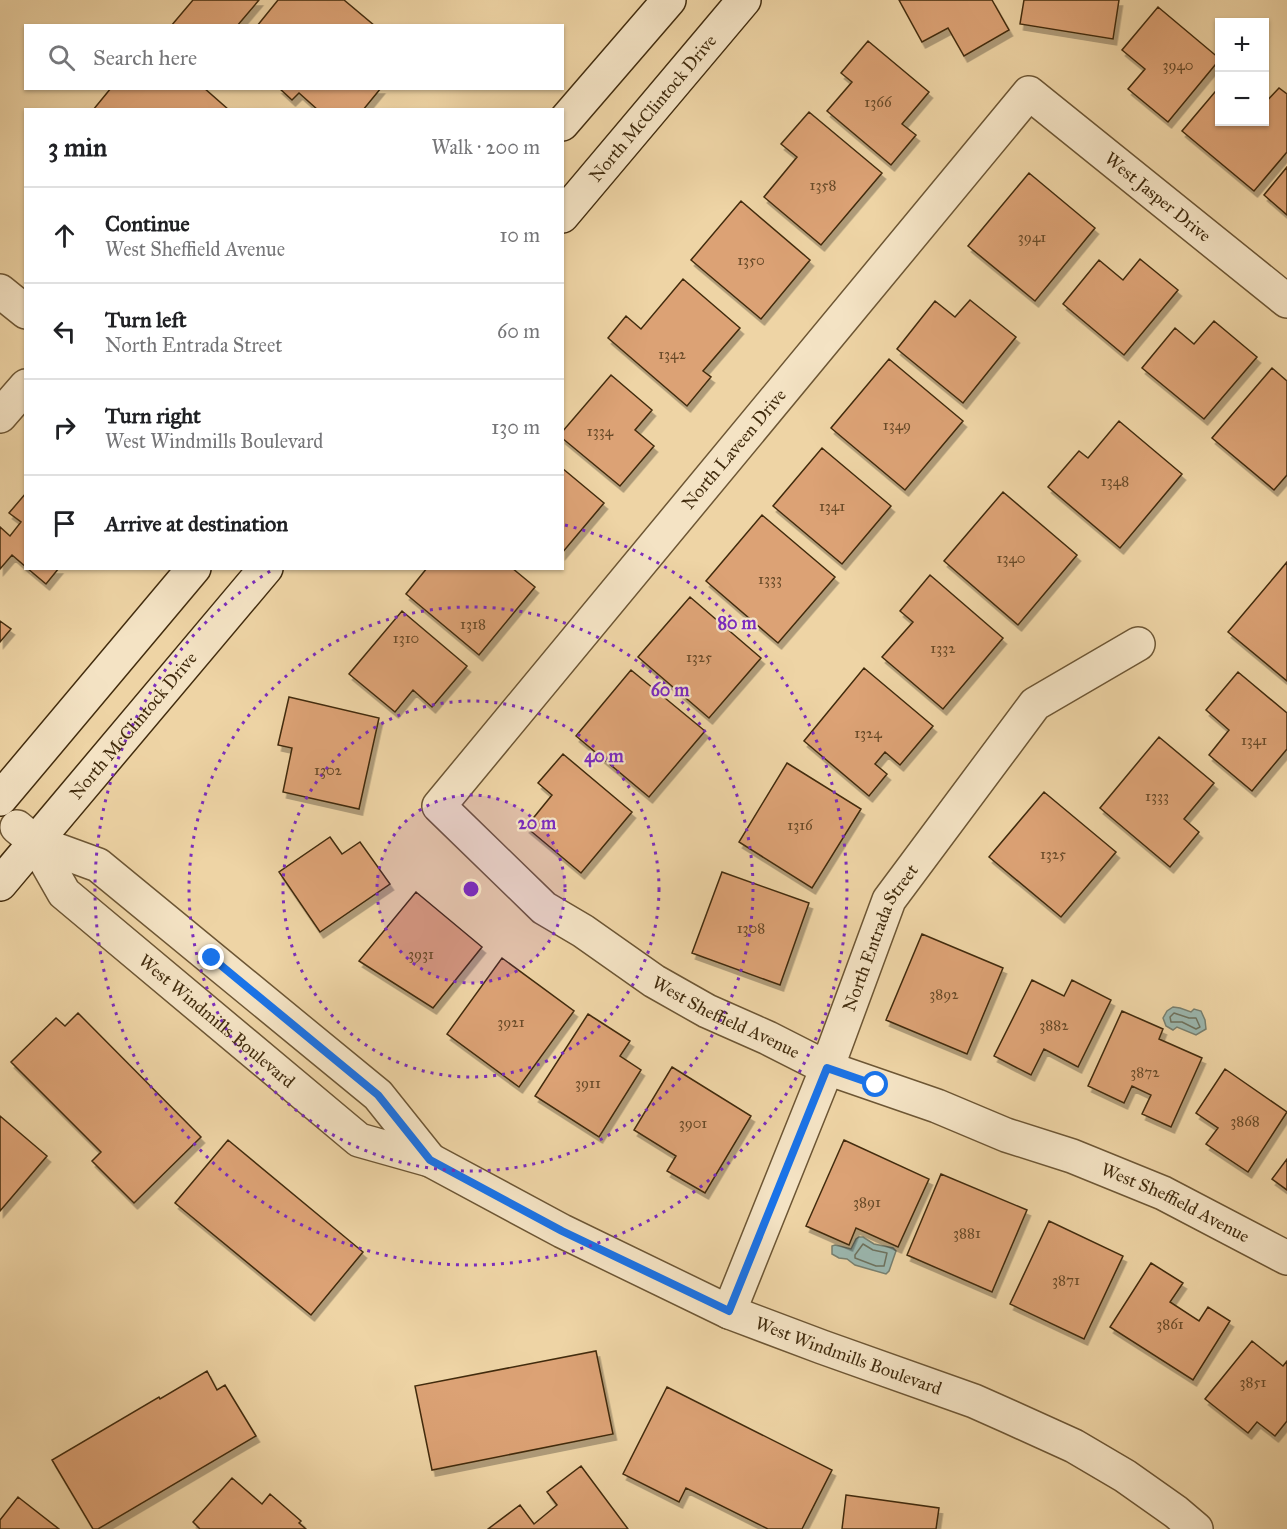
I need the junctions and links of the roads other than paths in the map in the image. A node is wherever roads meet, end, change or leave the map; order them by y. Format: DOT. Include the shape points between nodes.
graph roads {
  1 [pos="669,0"];
  2 [pos="744,0"];
  3 [pos="1029,93"];
  4 [pos="564,122"];
  5 [pos="564,214"];
  6 [pos="0,291"];
  7 [pos="1287,301"];
  8 [pos="24,310"];
  9 [pos="24,388"];
  10 [pos="0,416"];
  11 [pos="192,570"];
  12 [pos="264,570"];
  13 [pos="1138,644"];
  14 [pos="0,799"];
  15 [pos="439,806"];
  16 [pos="18,828"];
  17 [pos="0,884"];
  18 [pos="827,1068"];
  19 [pos="430,1160"];
  20 [pos="1287,1258"];
  21 [pos="729,1311"];
  22 [pos="1196,1529"];
  1 -- 4 [label="street"];
  2 -- 5 [label="street, North McClintock Drive"];
  3 -- 7 [label="street, West Jasper Drive"];
  3 -- 15 [label="street, North Laveen Drive"];
  6 -- 8 [label="street"];
  9 -- 10 [label="street"];
  11 -- 14 [label="street"];
  12 -- 16 [label="street, North McClintock Drive"];
  13 -- 18 [label="street, North Entrada Street" via="1035,704 889,900"];
  15 -- 18 [label="street, West Sheffield Avenue" via="544,908 707,1011"];
  16 -- 17 [label="street, North McClintock Drive"];
  16 -- 19 [label="street, West Windmills Boulevard" via="98,865 378,1095"];
  16 -- 19 [label="street, West Windmills Boulevard" via="64,893 359,1140"];
  18 -- 20 [label="street, West Sheffield Avenue" via="1163,1193"];
  18 -- 21 [label="street, North Entrada Street"];
  19 -- 21 [label="street, West Windmills Boulevard" via="562,1231"];
  21 -- 22 [label="street, West Windmills Boulevard" via="974,1401 1074,1446 1125,1476"];
}
